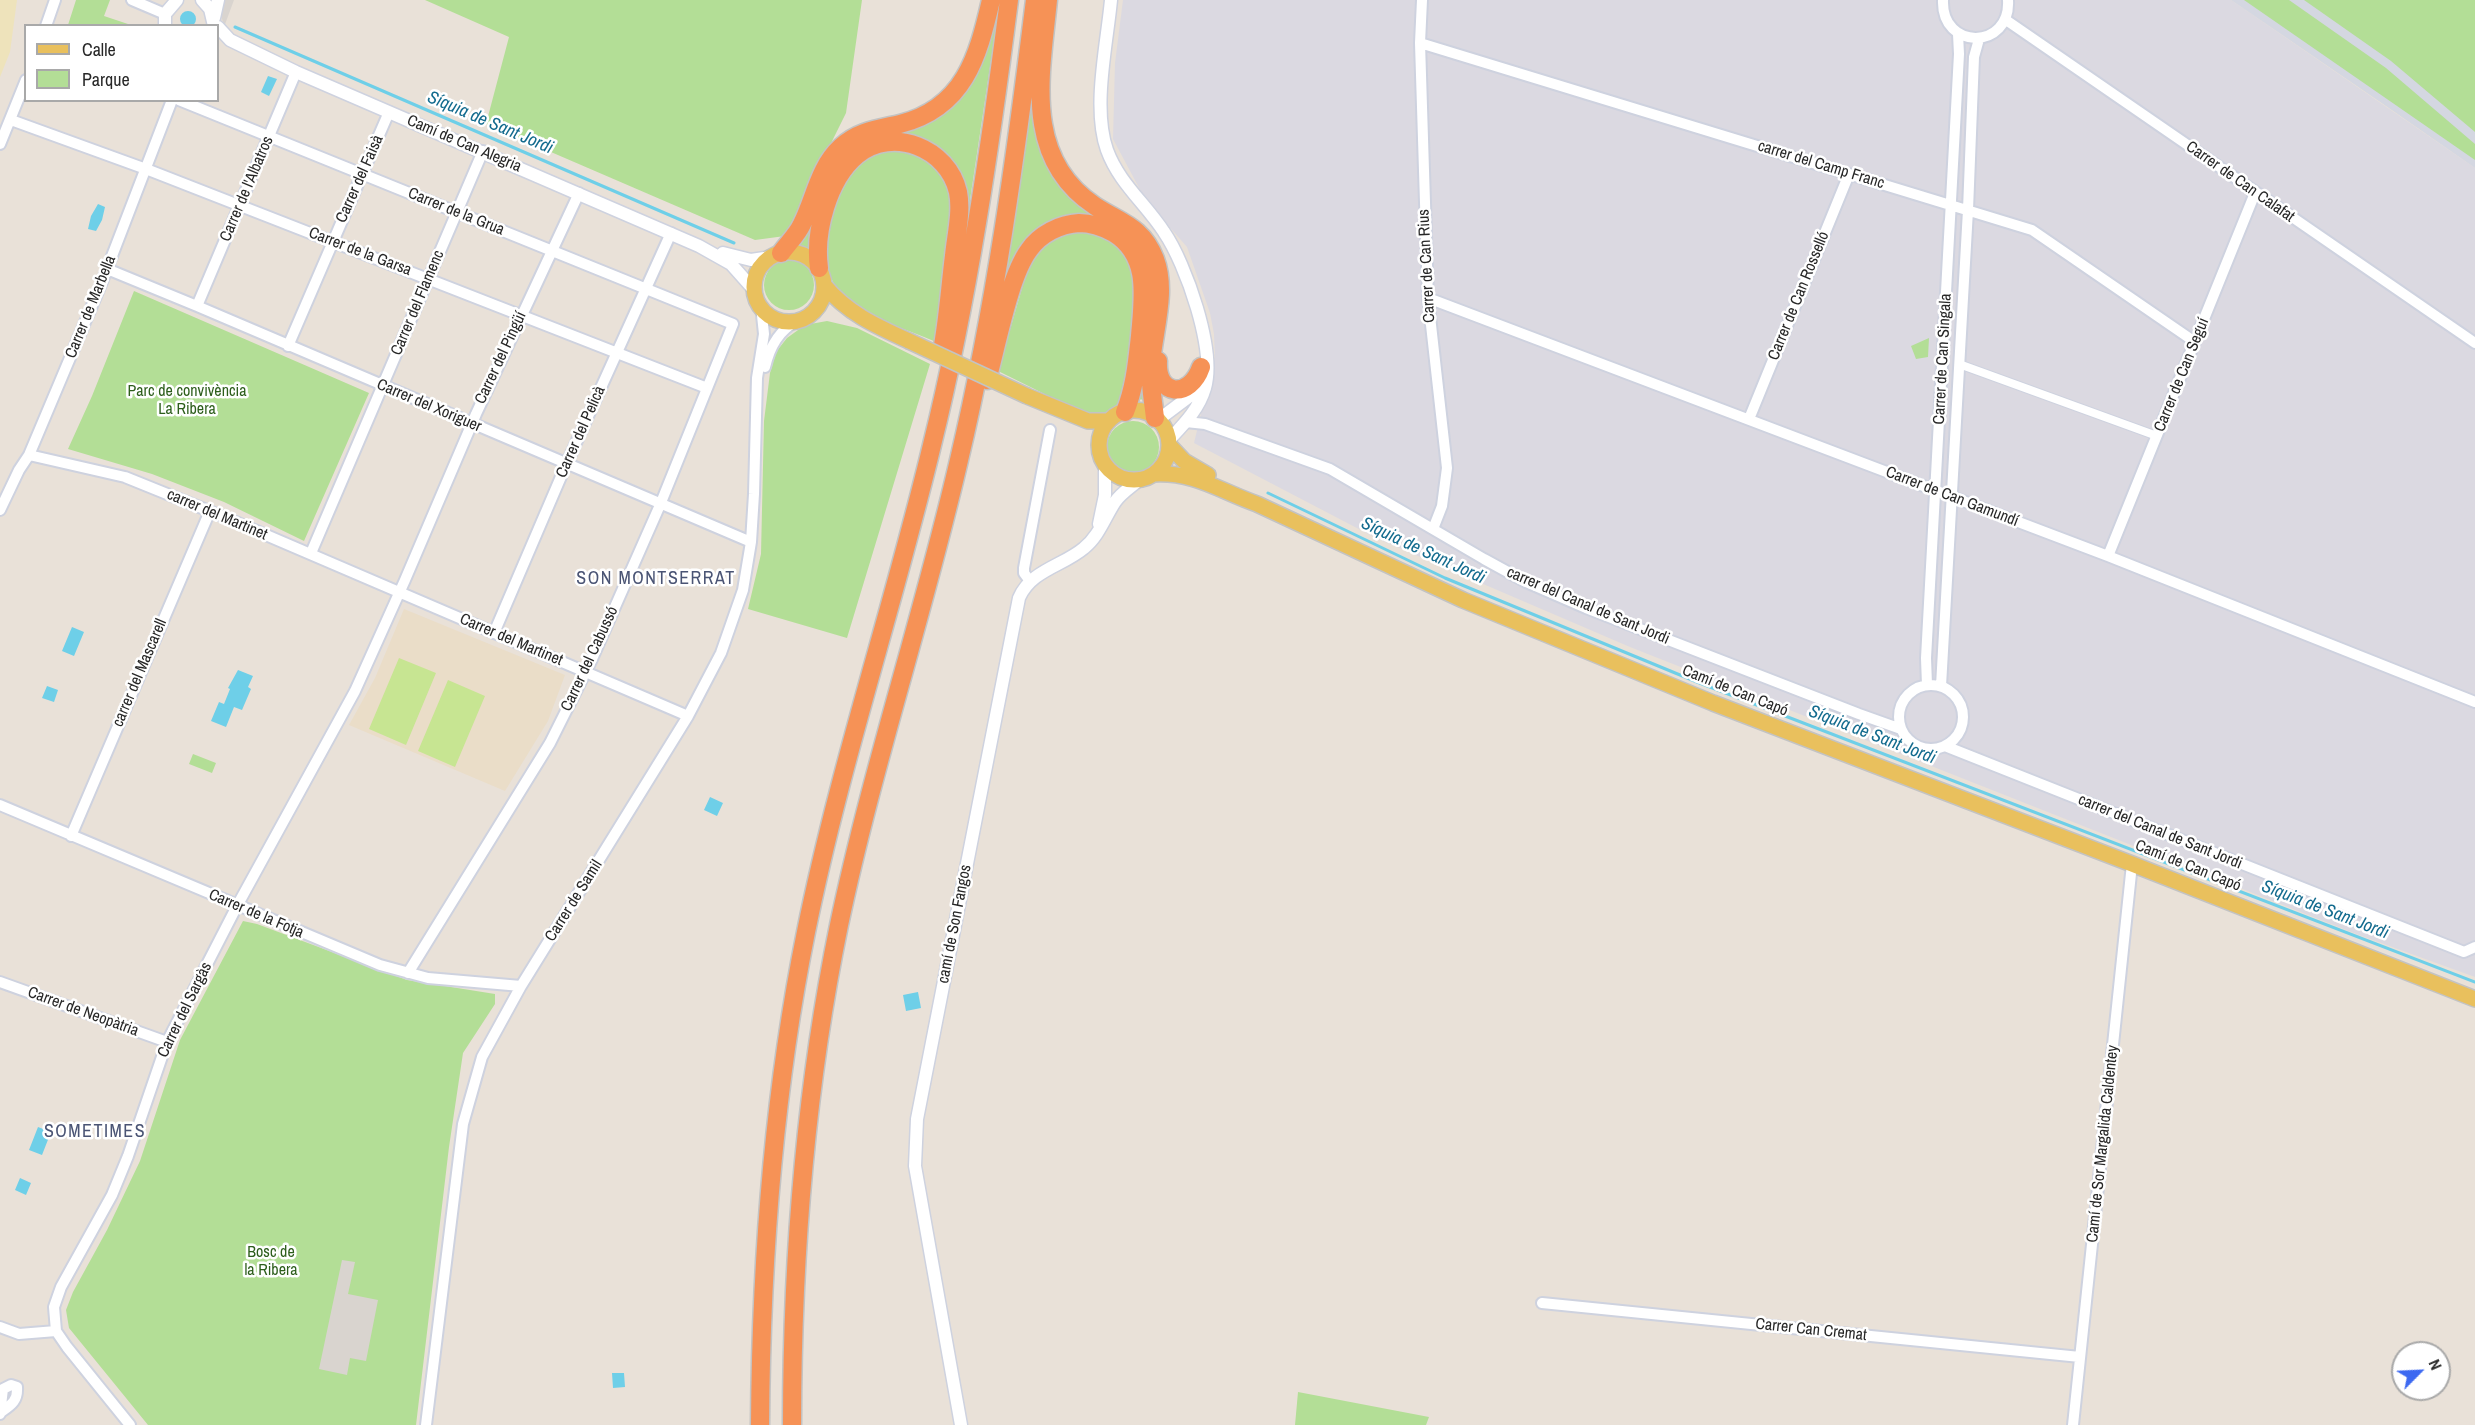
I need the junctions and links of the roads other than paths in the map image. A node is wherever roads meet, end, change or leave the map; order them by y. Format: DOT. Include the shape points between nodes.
graph roads {
  1 [pos="55,0"];
  2 [pos="132,0"];
  3 [pos="177,0"];
  4 [pos="202,0"];
  5 [pos="218,0"];
  6 [pos="991,0"];
  7 [pos="1009,0"];
  8 [pos="1035,0"];
  9 [pos="1048,0"];
  10 [pos="1111,0"];
  11 [pos="1422,0"];
  12 [pos="1943,0"];
  13 [pos="2008,0"];
  14 [pos="165,20"];
  15 [pos="2006,20"];
  16 [pos="47,24"];
  17 [pos="215,24"];
  18 [pos="1958,34"];
  19 [pos="1978,39"];
  20 [pos="224,40"];
  21 [pos="1420,43"];
  22 [pos="296,72"];
  23 [pos="24,85"];
  24 [pos="171,102"];
  25 [pos="184,102"];
  26 [pos="390,112"];
  27 [pos="11,120"];
  28 [pos="270,136"];
  29 [pos="0,144"];
  30 [pos="483,151"];
  31 [pos="146,169"];
  32 [pos="362,173"];
  33 [pos="1850,174"];
  34 [pos="579,193"];
  35 [pos="2255,193"];
  36 [pos="1951,204"];
  37 [pos="240,205"];
  38 [pos="1968,210"];
  39 [pos="457,213"];
  40 [pos="670,233"];
  41 [pos="333,241"];
  42 [pos="699,246"];
  43 [pos="551,250"];
  44 [pos="776,255"];
  45 [pos="107,269"];
  46 [pos="821,277"];
  47 [pos="428,278"];
  48 [pos="645,288"];
  49 [pos="755,291"];
  50 [pos="1428,298"];
  51 [pos="197,306"];
  52 [pos="761,306"];
  53 [pos="521,314"];
  54 [pos="803,318"];
  55 [pos="733,324"];
  56 [pos="872,324"];
  57 [pos="1200,324"];
  58 [pos="1154,331"];
  59 [pos="2195,342"];
  60 [pos="2475,343"];
  61 [pos="288,346"];
  62 [pos="617,351"];
  63 [pos="1959,364"];
  64 [pos="1201,367"];
  65 [pos="382,387"];
  66 [pos="707,388"];
  67 [pos="757,393"];
  68 [pos="1053,409"];
  69 [pos="1117,416"];
  70 [pos="1157,419"];
  71 [pos="1749,419"];
  72 [pos="1186,422"];
  73 [pos="471,424"];
  74 [pos="1050,430"];
  75 [pos="2157,436"];
  76 [pos="1169,442"];
  77 [pos="932,446"];
  78 [pos="1100,448"];
  79 [pos="29,455"];
  80 [pos="960,457"];
  81 [pos="1105,464"];
  82 [pos="566,465"];
  83 [pos="1154,474"];
  84 [pos="1139,480"];
  85 [pos="1935,492"];
  86 [pos="1950,498"];
  87 [pos="1257,504"];
  88 [pos="660,505"];
  89 [pos="0,510"];
  90 [pos="210,511"];
  91 [pos="1433,528"];
  92 [pos="1096,533"];
  93 [pos="751,542"];
  94 [pos="311,554"];
  95 [pos="2108,556"];
  96 [pos="1030,581"];
  97 [pos="400,592"];
  98 [pos="494,633"];
  99 [pos="585,672"];
  100 [pos="1927,685"];
  101 [pos="1941,686"];
  102 [pos="2475,702"];
  103 [pos="688,716"];
  104 [pos="1901,729"];
  105 [pos="1945,746"];
  106 [pos="0,805"];
  107 [pos="71,836"];
  108 [pos="2132,864"];
  109 [pos="237,906"];
  110 [pos="2475,947"];
  111 [pos="408,973"];
  112 [pos="0,982"];
  113 [pos="521,986"];
  114 [pos="2475,999"];
  115 [pos="167,1042"];
  116 [pos="1542,1303"];
  117 [pos="0,1327"];
  118 [pos="56,1331"];
  119 [pos="2080,1357"];
  120 [pos="130,1425"];
  121 [pos="426,1425"];
  122 [pos="760,1425"];
  123 [pos="792,1425"];
  124 [pos="961,1425"];
  125 [pos="2073,1425"];
  1 -- 16 [label="street"];
  2 -- 14 [label="street"];
  3 -- 14 [label="street"];
  4 -- 17 [label="street"];
  5 -- 17 [label="street"];
  6 -- 44 [label="highway" via="975,61 956,90 920,117 869,130 842,146 823,172 799,230"];
  7 -- 77 [label="highway" via="974,242"];
  8 -- 80 [label="highway" via="1000,254"];
  9 -- 58 [label="highway" via="1039,92 1047,143 1056,164 1075,190 1135,228 1149,246 1160,280"];
  10 -- 57 [label="street" via="1100,98 1104,140 1122,180 1173,247"];
  11 -- 21 [label="street, Carrer de Can Rius"];
  12 -- 18 [label="street" via="1946,19"];
  13 -- 15 [label="street"];
  15 -- 19 [label="street" via="1999,30"];
  15 -- 35 [label="street, Carrer de Can Calafat"];
  18 -- 19 [label="street"];
  18 -- 36 [label="street, Carrer de Can Singala"];
  19 -- 38 [label="street, Carrer de Can Singala"];
  20 -- 22 [label="street, Camí de Can Alegria"];
  21 -- 33 [label="street, carrer del Camp Franc"];
  21 -- 50 [label="street, Carrer de Can Rius"];
  22 -- 26 [label="street, Camí de Can Alegria"];
  22 -- 28 [label="street, Carrer de l'Albatros"];
  23 -- 27 [label="street"];
  24 -- 31 [label="street, Carrer de Marbella"];
  25 -- 28 [label="street, Carrer de la Grua"];
  26 -- 30 [label="street, Camí de Can Alegria"];
  26 -- 32 [label="street, Carrer del Faisà"];
  27 -- 29 [label="street"];
  27 -- 31 [label="street, Carrer de la Garsa"];
  28 -- 32 [label="street, Carrer de la Grua"];
  28 -- 37 [label="street, Carrer de l'Albatros"];
  30 -- 34 [label="street, Camí de Can Alegria"];
  30 -- 39 [label="street, Carrer del Flamenc"];
  31 -- 37 [label="street, Carrer de la Garsa"];
  31 -- 45 [label="street, Carrer de Marbella"];
  32 -- 39 [label="street, Carrer de la Grua"];
  32 -- 41 [label="street, Carrer del Faisà"];
  33 -- 36 [label="street, carrer del Camp Franc"];
  33 -- 71 [label="street, Carrer de Can Rosselló"];
  34 -- 40 [label="street, Camí de Can Alegria"];
  34 -- 43 [label="street, Carrer del Pingüí"];
  35 -- 59 [label="street, Carrer de Can Seguí"];
  35 -- 60 [label="street, Carrer de Can Calafat"];
  36 -- 38 [label="street, carrer del Camp Franc"];
  36 -- 85 [label="street, Carrer de Can Singala"];
  37 -- 41 [label="street, Carrer de la Garsa"];
  37 -- 51 [label="street, Carrer de l'Albatros"];
  38 -- 59 [label="street, carrer del Camp Franc" via="2032,230"];
  38 -- 63 [label="street, Carrer de Can Singala"];
  39 -- 43 [label="street, Carrer de la Grua"];
  39 -- 47 [label="street, Carrer del Flamenc"];
  40 -- 42 [label="street, Camí de Can Alegria"];
  40 -- 48 [label="street, Carrer del Pelicà"];
  41 -- 47 [label="street, Carrer de la Garsa"];
  41 -- 61 [label="street, Carrer del Faisà"];
  42 -- 44 [label="street, Camí de Can Alegria" via="742,259"];
  42 -- 49 [label="street, Camí de Can Alegria" via="731,264"];
  43 -- 48 [label="street, Carrer de la Grua"];
  43 -- 53 [label="street, Carrer del Pingüí"];
  44 -- 46 [label="main road" via="802,254 812,260"];
  44 -- 49 [label="main road" via="762,265"];
  45 -- 51 [label="street, Carrer del Xoriguer"];
  45 -- 79 [label="street, Carrer de Marbella"];
  46 -- 54 [label="main road" via="820,302"];
  46 -- 56 [label="main road" via="842,306"];
  46 -- 77 [label="highway" via="817,238 839,175 859,153 884,143 904,142 933,153 946,167 958,192 959,212 943,347 929,418"];
  47 -- 53 [label="street, Carrer de la Garsa"];
  47 -- 65 [label="street, Carrer del Flamenc"];
  48 -- 55 [label="street, Carrer de la Grua"];
  48 -- 62 [label="street, Carrer del Pelicà"];
  49 -- 52 [label="main road"];
  50 -- 71 [label="street, Carrer de Can Gamundí"];
  50 -- 91 [label="street, Carrer de Can Rius" via="1447,468 1442,506"];
  51 -- 61 [label="street, Carrer del Xoriguer"];
  52 -- 54 [label="main road" via="780,320"];
  52 -- 67 [label="street, Carrer de Samil" via="764,334"];
  53 -- 62 [label="street, Carrer de la Garsa"];
  53 -- 73 [label="street, Carrer del Pingüí"];
  54 -- 56 [label="main road" via="830,312"];
  54 -- 67 [label="street, Carrer de Samil" via="781,332 773,344"];
  55 -- 66 [label="street, Carrer del Cabussó"];
  56 -- 68 [label="main road, bridge"];
  57 -- 64 [label="street"];
  57 -- 72 [label="street" via="1208,365 1207,382 1199,405"];
  58 -- 64 [label="highway" via="1159,347 1158,373 1168,388 1188,387"];
  58 -- 70 [label="highway" via="1150,380"];
  59 -- 75 [label="street, Carrer de Can Seguí"];
  61 -- 65 [label="street, Carrer del Xoriguer"];
  62 -- 66 [label="street, Carrer de la Garsa"];
  62 -- 82 [label="street, Carrer del Pelicà"];
  63 -- 75 [label="street"];
  63 -- 86 [label="street, Carrer de Can Singala"];
  64 -- 70 [label="street" via="1199,381 1190,396"];
  65 -- 73 [label="street, Carrer del Xoriguer"];
  65 -- 94 [label="street, Carrer del Flamenc"];
  66 -- 88 [label="street, Carrer del Cabussó"];
  67 -- 93 [label="street, Carrer de Samil"];
  68 -- 69 [label="main road" via="1088,421"];
  68 -- 78 [label="main road" via="1082,428"];
  69 -- 70 [label="main road" via="1143,411"];
  69 -- 78 [label="main road" via="1102,431"];
  69 -- 80 [label="highway" via="1135,379 1144,285 1141,267 1126,242 1108,230 1090,224 1066,225 1034,243 1019,268 973,434"];
  70 -- 76 [label="main road"];
  71 -- 85 [label="street, Carrer de Can Gamundí"];
  72 -- 76 [label="street"];
  72 -- 91 [label="street, carrer del Canal de Sant Jordi" via="1205,424 1330,469"];
  73 -- 82 [label="street, Carrer del Xoriguer"];
  73 -- 97 [label="street, Carrer del Pingüí"];
  74 -- 96 [label="street" via="1024,568"];
  75 -- 95 [label="street, Carrer de Can Seguí"];
  76 -- 83 [label="main road" via="1166,462"];
  76 -- 87 [label="main road, Camí de Can Capó" via="1188,464"];
  77 -- 122 [label="highway" via="834,809 795,988 769,1194"];
  78 -- 81 [label="main road"];
  79 -- 89 [label="street, Carrer de Marbella"];
  79 -- 90 [label="street, carrer del Martinet" via="125,477"];
  80 -- 123 [label="highway" via="861,833 825,1003 800,1210"];
  81 -- 84 [label="main road" via="1122,478"];
  81 -- 92 [label="street" via="1105,495"];
  82 -- 88 [label="street, Carrer del Xoriguer"];
  82 -- 98 [label="street, Carrer del Pelicà"];
  83 -- 84 [label="main road"];
  83 -- 87 [label="main road, Camí de Can Capó" via="1189,476"];
  84 -- 92 [label="street" via="1115,502"];
  85 -- 86 [label="street, Carrer de Can Gamundí"];
  85 -- 100 [label="street, Carrer de Can Singala"];
  86 -- 95 [label="street, Carrer de Can Gamundí"];
  86 -- 101 [label="street, Carrer de Can Singala"];
  87 -- 108 [label="main road, Camí de Can Capó" via="1463,600 1713,703"];
  88 -- 93 [label="street, Carrer del Xoriguer"];
  88 -- 99 [label="street, Carrer del Cabussó"];
  90 -- 94 [label="street, carrer del Martinet"];
  90 -- 107 [label="street, carrer del Mascarell"];
  91 -- 104 [label="street, carrer del Canal de Sant Jordi" via="1526,582 1586,608"];
  92 -- 96 [label="street" via="1081,551"];
  93 -- 103 [label="street, Carrer de Samil" via="743,590 725,643"];
  94 -- 97 [label="street, carrer del Martinet"];
  95 -- 102 [label="street, Carrer de Can Gamundí"];
  96 -- 124 [label="street, camí de Son Fangos" via="1016,609 917,1119 915,1166"];
  97 -- 98 [label="street, Carrer del Martinet"];
  97 -- 109 [label="street, Carrer del Sargàs" via="355,691"];
  98 -- 99 [label="street, Carrer del Martinet"];
  99 -- 103 [label="street, Carrer del Martinet"];
  99 -- 111 [label="street, Carrer del Cabussó" via="550,743"];
  100 -- 101 [label="street"];
  100 -- 104 [label="street" via="1904,700 1900,709"];
  101 -- 105 [label="street" via="1951,692 1963,710 1960,731"];
  103 -- 113 [label="street, Carrer de Samil"];
  104 -- 105 [label="street" via="1914,745 1924,749"];
  105 -- 110 [label="street, carrer del Canal de Sant Jordi" via="2464,952"];
  106 -- 107 [label="street, Carrer de la Fotja"];
  107 -- 109 [label="street, Carrer de la Fotja"];
  108 -- 114 [label="main road, Camí de Can Capó"];
  108 -- 119 [label="street, Camí de Sor Margalida Caldentey"];
  109 -- 111 [label="street, Carrer de la Fotja"];
  109 -- 115 [label="street, Carrer del Sargàs"];
  111 -- 113 [label="street, Carrer de la Fotja"];
  112 -- 115 [label="street, Carrer de Neopàtria"];
  113 -- 121 [label="street, Carrer de Samil" via="482,1057 463,1124"];
  115 -- 118 [label="street, Carrer del Sargàs" via="112,1195 61,1287 54,1307"];
  116 -- 119 [label="street, Carrer Can Cremat"];
  117 -- 118 [label="street" via="19,1334"];
  118 -- 120 [label="street"];
  119 -- 125 [label="street, Camí de Sor Margalida Caldentey"];
}
